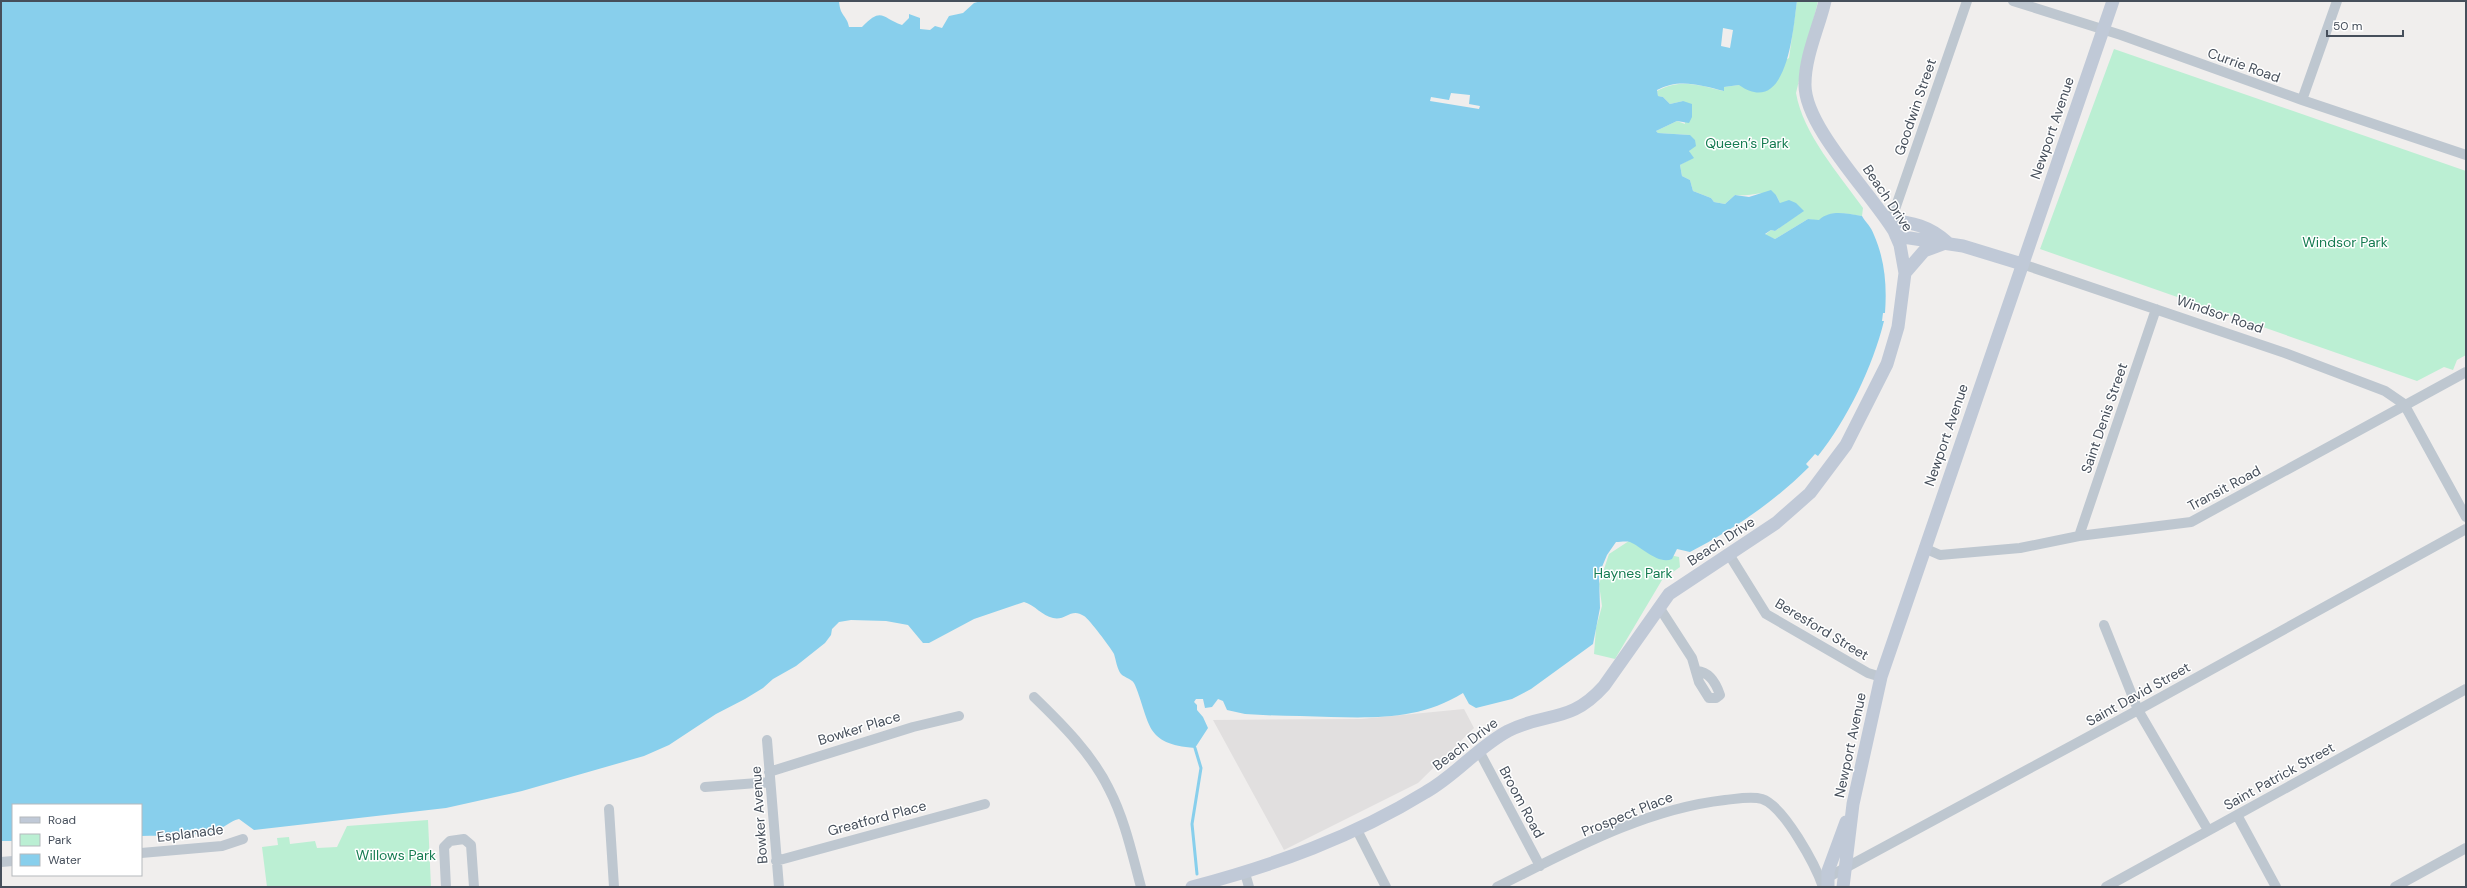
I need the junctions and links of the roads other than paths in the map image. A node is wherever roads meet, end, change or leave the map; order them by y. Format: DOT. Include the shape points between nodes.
graph roads {
  1 [pos="1825,1"];
  2 [pos="1967,1"];
  3 [pos="2013,1"];
  4 [pos="2113,1"];
  5 [pos="2337,1"];
  6 [pos="2103,30"];
  7 [pos="2302,100"];
  8 [pos="2466,155"];
  9 [pos="1887,220"];
  10 [pos="1896,236"];
  11 [pos="1948,243"];
  12 [pos="2022,264"];
  13 [pos="1905,273"];
  14 [pos="2156,309"];
  15 [pos="2466,372"];
  16 [pos="2404,404"];
  17 [pos="2466,517"];
  18 [pos="2466,529"];
  19 [pos="2079,536"];
  20 [pos="1924,548"];
  21 [pos="1730,556"];
  22 [pos="1659,607"];
  23 [pos="2104,625"];
  24 [pos="1697,671"];
  25 [pos="1881,677"];
  26 [pos="2466,689"];
  27 [pos="1034,697"];
  28 [pos="2138,710"];
  29 [pos="959,716"];
  30 [pos="767,740"];
  31 [pos="1479,751"];
  32 [pos="770,777"];
  33 [pos="705,787"];
  34 [pos="985,804"];
  35 [pos="1853,804"];
  36 [pos="609,809"];
  37 [pos="2237,815"];
  38 [pos="1356,830"];
  39 [pos="2208,830"];
  40 [pos="243,839"];
  41 [pos="2466,848"];
  42 [pos="142,853"];
  43 [pos="12,861"];
  44 [pos="776,861"];
  45 [pos="1,862"];
  46 [pos="1540,866"];
  47 [pos="1845,868"];
  48 [pos="1245,872"];
  49 [pos="1825,883"];
  50 [pos="446,887"];
  51 [pos="474,887"];
  52 [pos="614,887"];
  53 [pos="778,887"];
  54 [pos="1141,887"];
  55 [pos="1192,887"];
  56 [pos="1249,887"];
  57 [pos="1386,887"];
  58 [pos="1497,887"];
  59 [pos="1843,887"];
  60 [pos="2106,887"];
  61 [pos="2276,887"];
  62 [pos="2395,887"];
  1 -- 9 [label="main road, Beach Drive" via="1805,77 1808,104 1825,135"];
  2 -- 9 [label="street, Goodwin Street" via="1894,212"];
  3 -- 6 [label="street, Currie Road"];
  4 -- 6 [label="main road, Newport Avenue"];
  5 -- 7 [label="street"];
  6 -- 7 [label="street, Currie Road"];
  6 -- 12 [label="main road, Newport Avenue"];
  7 -- 8 [label="street, Currie Road"];
  9 -- 10 [label="main road, Beach Drive"];
  9 -- 11 [label="main road" via="1908,222 1935,231"];
  10 -- 11 [label="main road, Windsor Road"];
  10 -- 13 [label="main road, Beach Drive" via="1903,256"];
  11 -- 12 [label="main road, Windsor Road" via="1978,249"];
  11 -- 13 [label="main road" via="1932,246 1924,251"];
  12 -- 14 [label="street, Windsor Road"];
  12 -- 20 [label="main road, Newport Avenue"];
  13 -- 21 [label="main road, Beach Drive" via="1902,307 1894,344 1879,382 1846,446 1810,493 1776,523"];
  14 -- 16 [label="street, Windsor Road" via="2338,373 2384,391"];
  14 -- 19 [label="street, Saint Denis Street"];
  15 -- 16 [label="street, Transit Road"];
  16 -- 17 [label="street, Windsor Road"];
  16 -- 19 [label="street, Transit Road" via="2191,522"];
  18 -- 28 [label="street, Saint David Street"];
  19 -- 20 [label="street, Transit Road" via="2020,548 1940,556"];
  20 -- 25 [label="main road, Newport Avenue"];
  21 -- 22 [label="main road, Beach Drive" via="1669,594"];
  21 -- 25 [label="street, Beresford Street" via="1766,614 1868,673"];
  22 -- 24 [label="street" via="1692,658"];
  22 -- 31 [label="main road, Beach Drive" via="1592,700 1573,712 1522,725 1495,738"];
  23 -- 28 [label="street"];
  25 -- 35 [label="main road, Newport Avenue"];
  26 -- 37 [label="street, Saint Patrick Street"];
  27 -- 54 [label="street" via="1062,725 1109,788 1125,826"];
  28 -- 39 [label="street"];
  28 -- 47 [label="street, Saint David Street"];
  29 -- 32 [label="street, Bowker Place" via="905,729"];
  30 -- 32 [label="street, Bowker Avenue"];
  31 -- 38 [label="main road, Beach Drive" via="1427,792"];
  31 -- 46 [label="street, Broom Road"];
  32 -- 33 [label="street"];
  32 -- 44 [label="street, Bowker Avenue"];
  34 -- 44 [label="street, Greatford Place"];
  35 -- 47 [label="main road, Newport Avenue"];
  35 -- 49 [label="main road" via="1833,853"];
  36 -- 52 [label="street"];
  37 -- 39 [label="street, Saint Patrick Street"];
  37 -- 61 [label="street"];
  38 -- 48 [label="main road, Beach Drive" via="1294,857"];
  38 -- 57 [label="street"];
  39 -- 60 [label="street, Saint Patrick Street"];
  40 -- 42 [label="street, Esplanade" via="222,846"];
  41 -- 62 [label="street"];
  43 -- 45 [label="street"];
  44 -- 53 [label="street, Bowker Avenue"];
  46 -- 49 [label="street, Prospect Place" via="1659,813 1698,803 1745,798 1761,799 1776,809"];
  46 -- 58 [label="street, Prospect Place"];
  47 -- 49 [label="street, Saint David Street"];
  47 -- 59 [label="main road, Newport Avenue"];
  48 -- 55 [label="main road, Beach Drive"];
  48 -- 56 [label="street"];
  50 -- 51 [label="street" via="444,847 450,841 464,839 471,845"];
}
